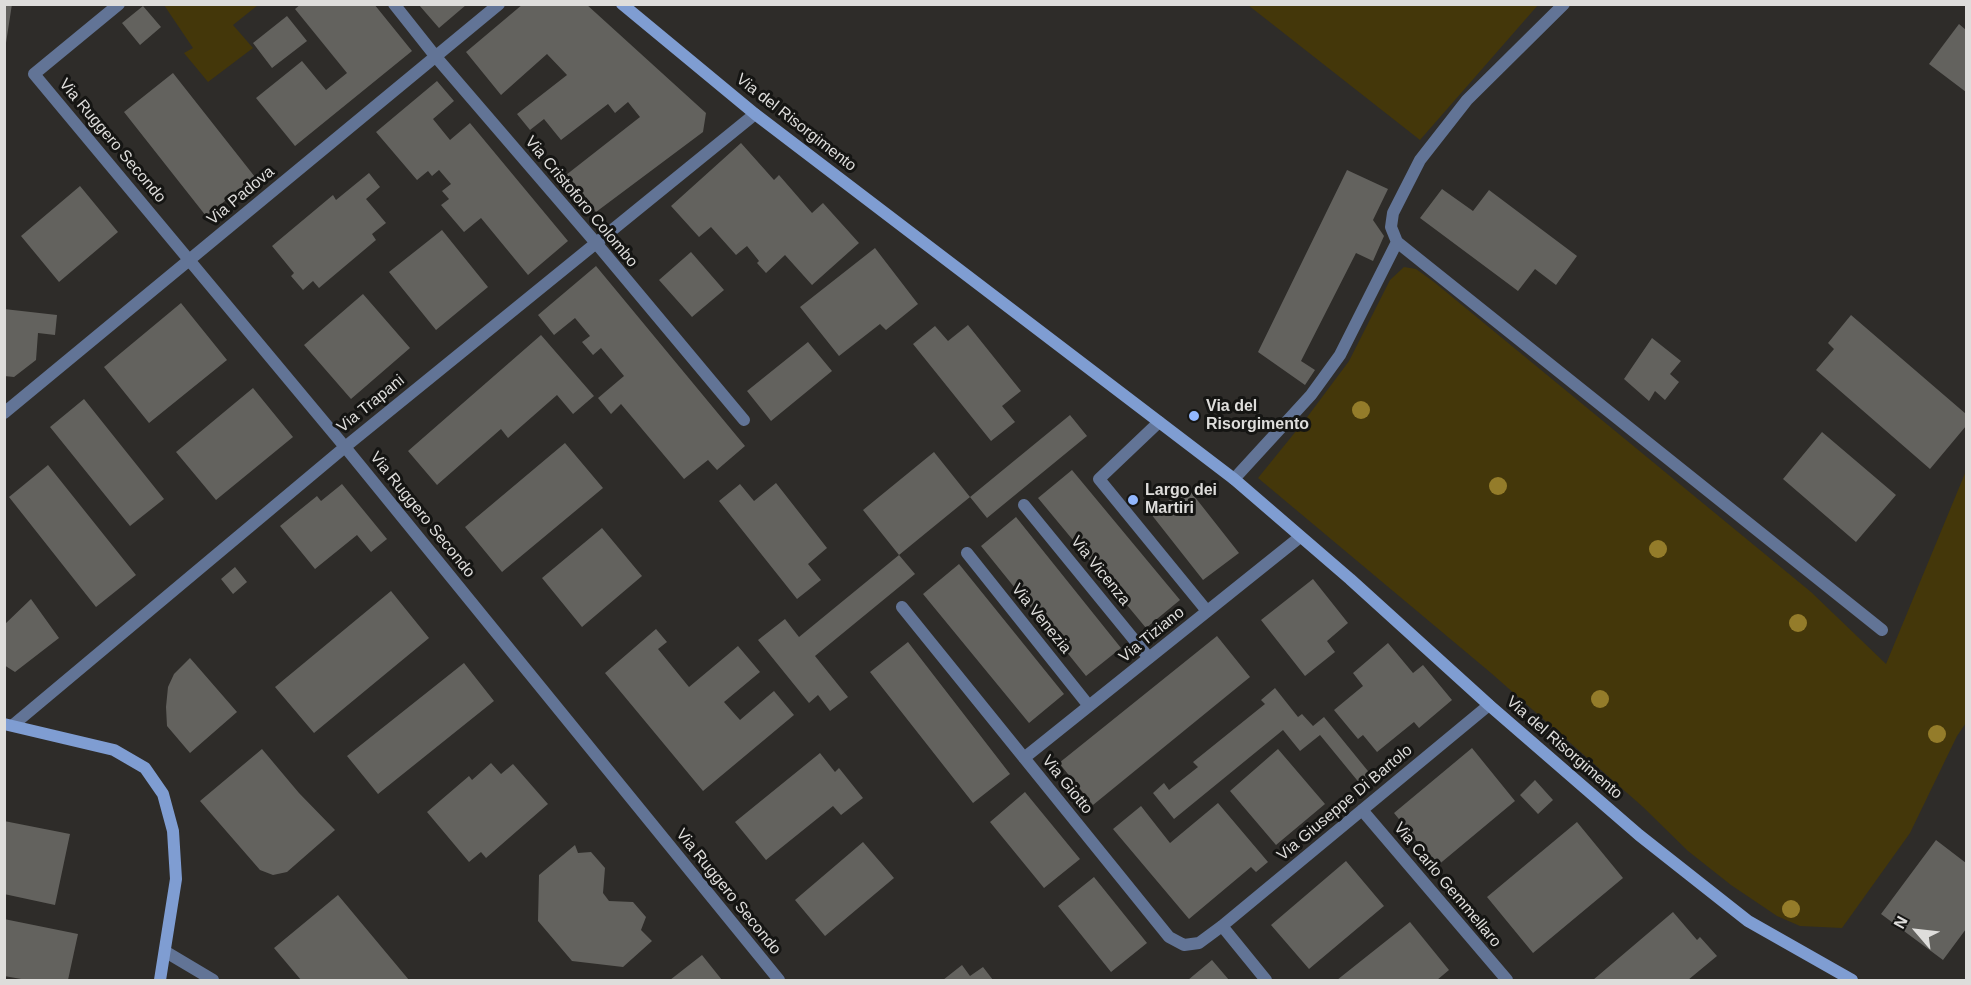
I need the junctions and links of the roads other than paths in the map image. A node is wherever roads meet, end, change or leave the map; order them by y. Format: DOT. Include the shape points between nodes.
graph roads {
  1 [pos="119,4"];
  2 [pos="394,4"];
  3 [pos="499,4"];
  4 [pos="622,4"];
  5 [pos="1564,4"];
  6 [pos="436,57"];
  7 [pos="755,114"];
  8 [pos="1397,242"];
  9 [pos="596,243"];
  10 [pos="191,260"];
  11 [pos="4,413"];
  12 [pos="744,420"];
  13 [pos="1159,422"];
  14 [pos="345,447"];
  15 [pos="1233,479"];
  16 [pos="1024,505"];
  17 [pos="1300,537"];
  18 [pos="967,553"];
  19 [pos="902,607"];
  20 [pos="1208,611"];
  21 [pos="1882,630"];
  22 [pos="1149,658"];
  23 [pos="1489,705"];
  24 [pos="1089,706"];
  25 [pos="9,725"];
  26 [pos="1024,758"];
  27 [pos="1362,810"];
  28 [pos="1222,926"];
  29 [pos="166,952"];
  30 [pos="160,981"];
  31 [pos="213,981"];
  32 [pos="779,981"];
  33 [pos="1266,981"];
  34 [pos="1507,981"];
  35 [pos="1852,981"];
  1 -- 10 [label="street, Via Ruggero Secondo" via="34,74"];
  2 -- 6 [label="street, Via Cristoforo Colombo"];
  3 -- 6 [label="street, Via Padova"];
  4 -- 7 [label="street, Via del Risorgimento"];
  5 -- 8 [label="street" via="1467,100 1420,160 1393,213 1391,227"];
  6 -- 9 [label="street, Via Cristoforo Colombo"];
  6 -- 10 [label="street, Via Padova"];
  7 -- 9 [label="street, Via Trapani"];
  7 -- 13 [label="street, Via del Risorgimento"];
  8 -- 15 [label="street" via="1340,354 1311,395"];
  8 -- 21 [label="street"];
  9 -- 12 [label="street, Via Cristoforo Colombo"];
  9 -- 14 [label="street, Via Trapani"];
  10 -- 11 [label="street, Via Padova"];
  10 -- 14 [label="street, Via Ruggero Secondo"];
  13 -- 15 [label="street, Via del Risorgimento"];
  13 -- 20 [label="street" via="1099,479"];
  14 -- 25 [label="street, Via Trapani"];
  14 -- 32 [label="street, Via Ruggero Secondo"];
  15 -- 17 [label="street, Via del Risorgimento"];
  16 -- 22 [label="street, Via Vicenza"];
  17 -- 20 [label="street, Via Tiziano"];
  17 -- 23 [label="street, Via del Risorgimento"];
  18 -- 24 [label="street, Via Venezia"];
  19 -- 26 [label="street, Via Giotto"];
  20 -- 22 [label="street, Via Tiziano"];
  22 -- 24 [label="street, Via Tiziano"];
  23 -- 27 [label="street, Via Giuseppe Di Bartolo"];
  23 -- 35 [label="street, Via del Risorgimento" via="1639,835 1748,921"];
  24 -- 26 [label="street, Via Tiziano"];
  25 -- 29 [label="street" via="114,750 145,768 163,794 173,831 176,879"];
  26 -- 28 [label="street, Via Giotto" via="1169,937 1184,945 1199,943"];
  27 -- 28 [label="street, Via Giuseppe Di Bartolo"];
  27 -- 34 [label="street, Via Carlo Gemmellaro"];
  28 -- 33 [label="street"];
  29 -- 30 [label="street"];
  29 -- 31 [label="street"];
}
